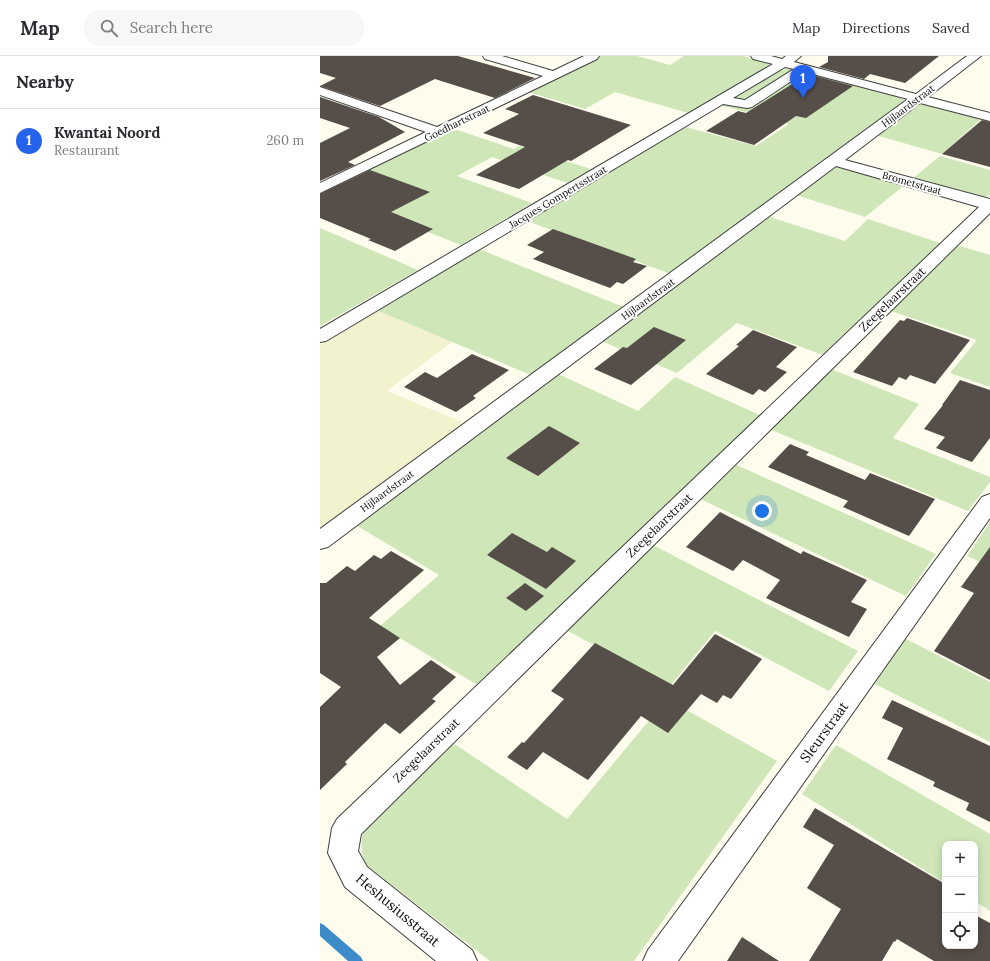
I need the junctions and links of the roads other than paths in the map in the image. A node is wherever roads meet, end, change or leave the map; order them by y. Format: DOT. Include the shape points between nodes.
graph roads {
  1 [pos="489,56"];
  2 [pos="593,56"];
  3 [pos="757,56"];
  4 [pos="975,56"];
  5 [pos="794,62"];
  6 [pos="554,75"];
  7 [pos="321,92"];
  8 [pos="919,98"];
  9 [pos="721,100"];
  10 [pos="990,117"];
  11 [pos="438,132"];
  12 [pos="834,161"];
  13 [pos="320,189"];
  14 [pos="990,205"];
  15 [pos="320,337"];
  16 [pos="990,502"];
  17 [pos="320,541"];
  18 [pos="342,853"];
  19 [pos="461,961"];
  20 [pos="659,961"];
  1 -- 6 [label="street"];
  2 -- 6 [label="street, Goedhartstraat"];
  3 -- 5 [label="street"];
  4 -- 8 [label="street, Hijlaardstraat"];
  5 -- 8 [label="street"];
  5 -- 9 [label="street, Jacques Gompertsstraat"];
  5 -- 9 [label="street" via="747,104"];
  6 -- 11 [label="street, Goedhartstraat"];
  7 -- 11 [label="street"];
  8 -- 10 [label="street"];
  8 -- 12 [label="street, Hijlaardstraat"];
  9 -- 15 [label="street, Jacques Gompertsstraat"];
  11 -- 13 [label="street, Goedhartstraat"];
  12 -- 14 [label="street, Brometstraat"];
  12 -- 17 [label="street, Hijlaardstraat"];
  14 -- 18 [label="street, Zeegelaarstraat" via="347,828"];
  16 -- 20 [label="street, Sleurstraat"];
  18 -- 19 [label="street, Heshusiusstraat" via="356,877"];
}
